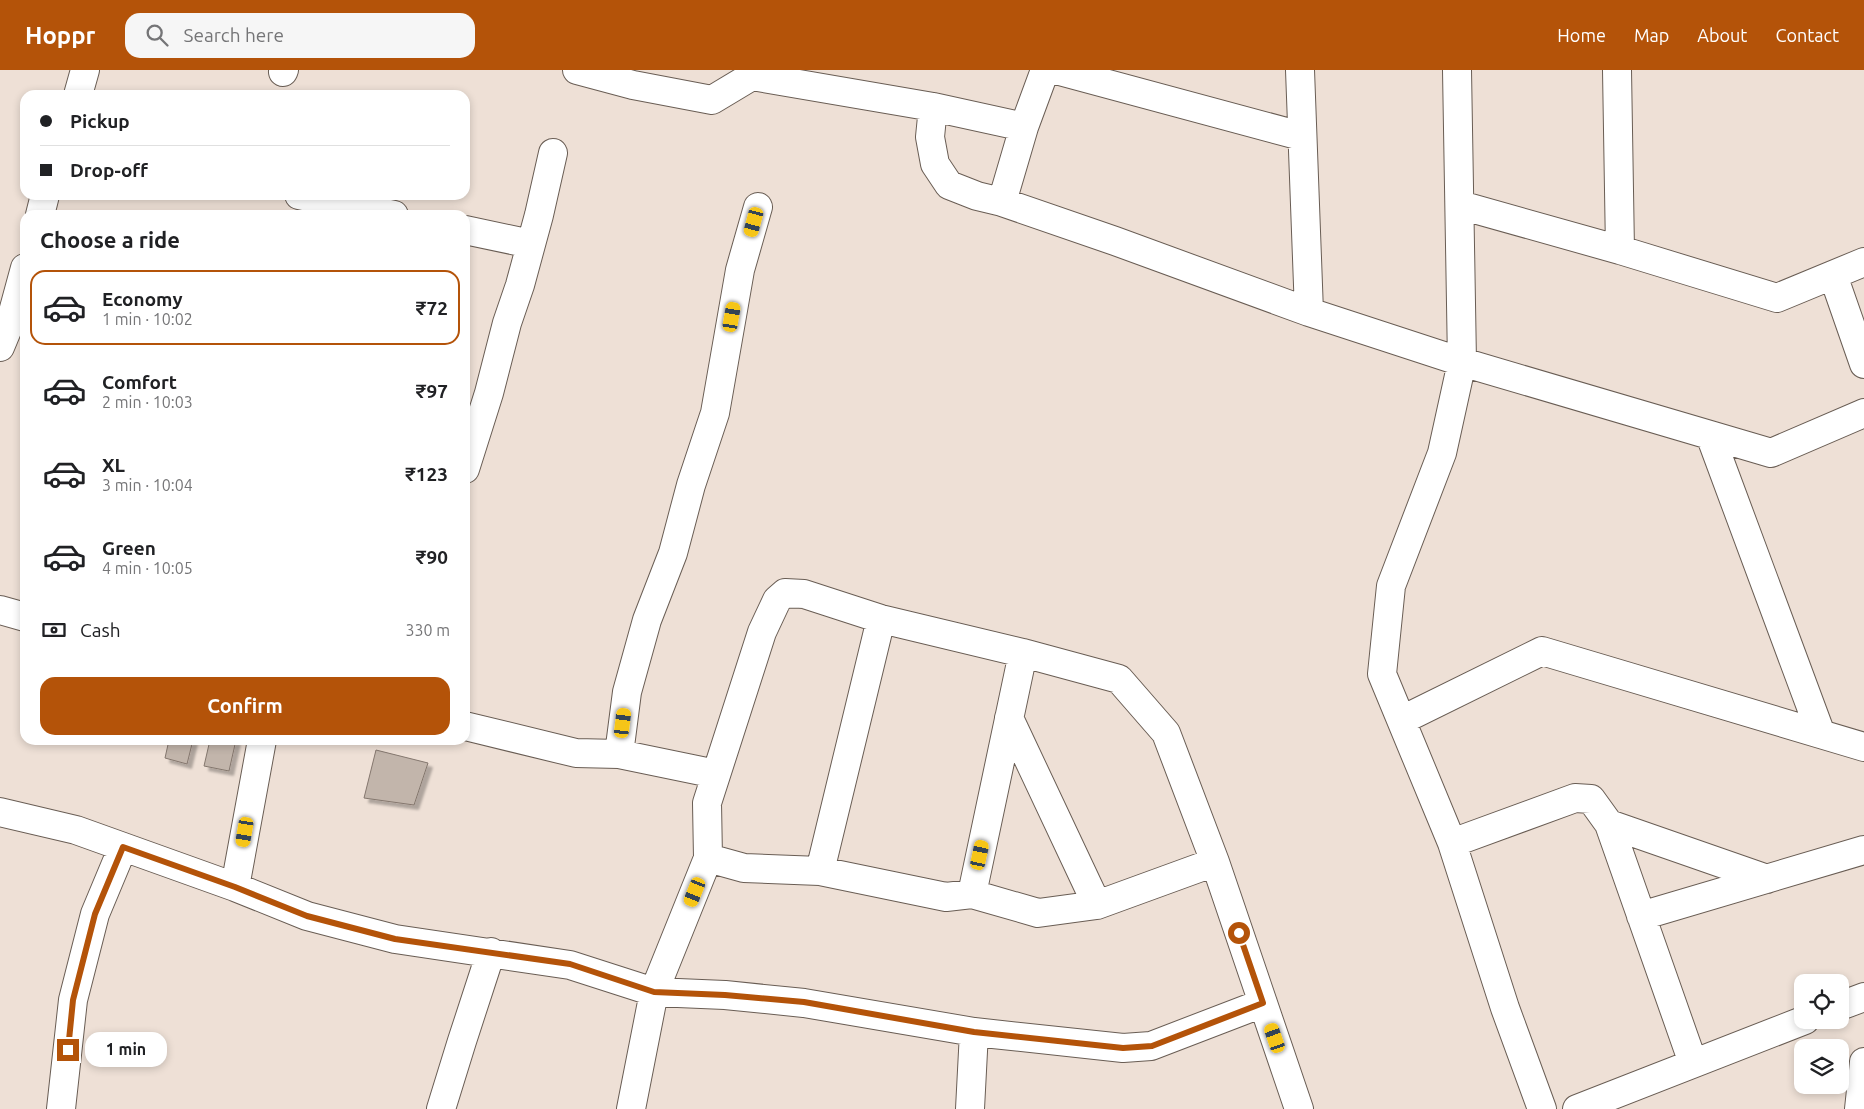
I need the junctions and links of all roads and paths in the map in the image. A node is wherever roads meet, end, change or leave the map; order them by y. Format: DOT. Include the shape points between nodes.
graph roads {
  1 [pos="85,70"];
  2 [pos="577,70"];
  3 [pos="1045,70"];
  4 [pos="1056,70"];
  5 [pos="1300,70"];
  6 [pos="1457,70"];
  7 [pos="1617,70"];
  8 [pos="752,73"];
  9 [pos="79,90"];
  10 [pos="933,107"];
  11 [pos="1024,127"];
  12 [pos="1301,136"];
  13 [pos="553,154"];
  14 [pos="323,200"];
  15 [pos="1002,202"];
  16 [pos="1460,205"];
  17 [pos="758,206"];
  18 [pos="370,210"];
  19 [pos="470,231"];
  20 [pos="531,244"];
  21 [pos="1620,250"];
  22 [pos="1864,262"];
  23 [pos="1833,275"];
  24 [pos="20,293"];
  25 [pos="1309,312"];
  26 [pos="12,333"];
  27 [pos="1462,362"];
  28 [pos="1864,364"];
  29 [pos="1864,413"];
  30 [pos="1710,435"];
  31 [pos="470,446"];
  32 [pos="0,610"];
  33 [pos="20,616"];
  34 [pos="881,619"];
  35 [pos="1023,653"];
  36 [pos="1009,718"];
  37 [pos="1402,720"];
  38 [pos="470,727"];
  39 [pos="1821,734"];
  40 [pos="261,745"];
  41 [pos="1864,748"];
  42 [pos="619,754"];
  43 [pos="716,774"];
  44 [pos="0,812"];
  45 [pos="1609,824"];
  46 [pos="1452,843"];
  47 [pos="123,847"];
  48 [pos="1864,850"];
  49 [pos="708,858"];
  50 [pos="1215,862"];
  51 [pos="820,871"];
  52 [pos="1767,879"];
  53 [pos="235,887"];
  54 [pos="972,894"];
  55 [pos="1097,904"];
  56 [pos="1641,916"];
  57 [pos="491,952"];
  58 [pos="654,992"];
  59 [pos="1864,997"];
  60 [pos="1263,1003"];
  61 [pos="1849,1003"];
  62 [pos="1794,1024"];
  63 [pos="974,1032"];
  64 [pos="1864,1062"];
  65 [pos="1693,1063"];
  66 [pos="61,1109"];
  67 [pos="442,1109"];
  68 [pos="631,1109"];
  69 [pos="970,1109"];
  70 [pos="1299,1109"];
  71 [pos="1542,1109"];
  72 [pos="1577,1109"];
  73 [pos="1859,1109"];
  1 -- 9 [label="street"];
  2 -- 8 [label="street" via="712,100"];
  3 -- 11 [label="street"];
  4 -- 12 [label="street"];
  5 -- 12 [label="street"];
  6 -- 16 [label="street"];
  7 -- 21 [label="street"];
  8 -- 10 [label="street"];
  10 -- 11 [label="street"];
  10 -- 15 [label="street" via="930,137 935,164 949,185"];
  11 -- 15 [label="street"];
  12 -- 25 [label="street"];
  13 -- 20 [label="street"];
  14 -- 18 [label="street"];
  15 -- 25 [label="street"];
  16 -- 21 [label="street"];
  16 -- 27 [label="street"];
  17 -- 42 [label="street" via="740,270 715,414 673,553 647,620 627,692"];
  19 -- 20 [label="street"];
  20 -- 31 [label="street" via="489,393"];
  21 -- 23 [label="street" via="1776,298"];
  22 -- 23 [label="street"];
  23 -- 28 [label="street"];
  24 -- 26 [label="street"];
  25 -- 27 [label="street"];
  27 -- 30 [label="street"];
  27 -- 37 [label="street" via="1442,453 1391,586 1382,674"];
  29 -- 30 [label="street" via="1771,453"];
  30 -- 39 [label="street"];
  32 -- 33 [label="street"];
  34 -- 35 [label="street"];
  34 -- 43 [label="street" via="804,594 784,593 776,600 762,632"];
  34 -- 51 [label="street"];
  35 -- 36 [label="street"];
  35 -- 50 [label="street" via="1119,679 1166,733"];
  36 -- 54 [label="street"];
  36 -- 55 [label="street"];
  37 -- 39 [label="street" via="1542,650"];
  37 -- 46 [label="street"];
  38 -- 42 [label="street" via="576,753"];
  39 -- 41 [label="street"];
  40 -- 53 [label="street"];
  42 -- 43 [label="street"];
  43 -- 49 [label="street" via="707,802"];
  44 -- 47 [label="street" via="76,830"];
  45 -- 46 [label="street" via="1591,800 1575,798"];
  45 -- 52 [label="street"];
  45 -- 56 [label="street"];
  46 -- 71 [label="street" via="1505,1008"];
  47 -- 53 [label="street"];
  47 -- 66 [label="street" via="95,914 73,1000"];
  48 -- 52 [label="street"];
  49 -- 51 [label="street" via="744,868"];
  49 -- 58 [label="street"];
  50 -- 55 [label="street"];
  50 -- 60 [label="street"];
  51 -- 54 [label="street" via="946,897"];
  52 -- 56 [label="street"];
  53 -- 57 [label="street" via="307,916 395,939"];
  54 -- 55 [label="street" via="1038,913"];
  56 -- 65 [label="street"];
  57 -- 58 [label="street" via="570,964"];
  57 -- 67 [label="street"];
  58 -- 63 [label="street" via="804,1002"];
  58 -- 68 [label="street"];
  59 -- 61 [label="street"];
  60 -- 63 [label="street" via="1152,1046 1123,1048"];
  60 -- 70 [label="street"];
  62 -- 65 [label="street"];
  63 -- 69 [label="street"];
  64 -- 73 [label="street"];
  65 -- 72 [label="street"];
}
